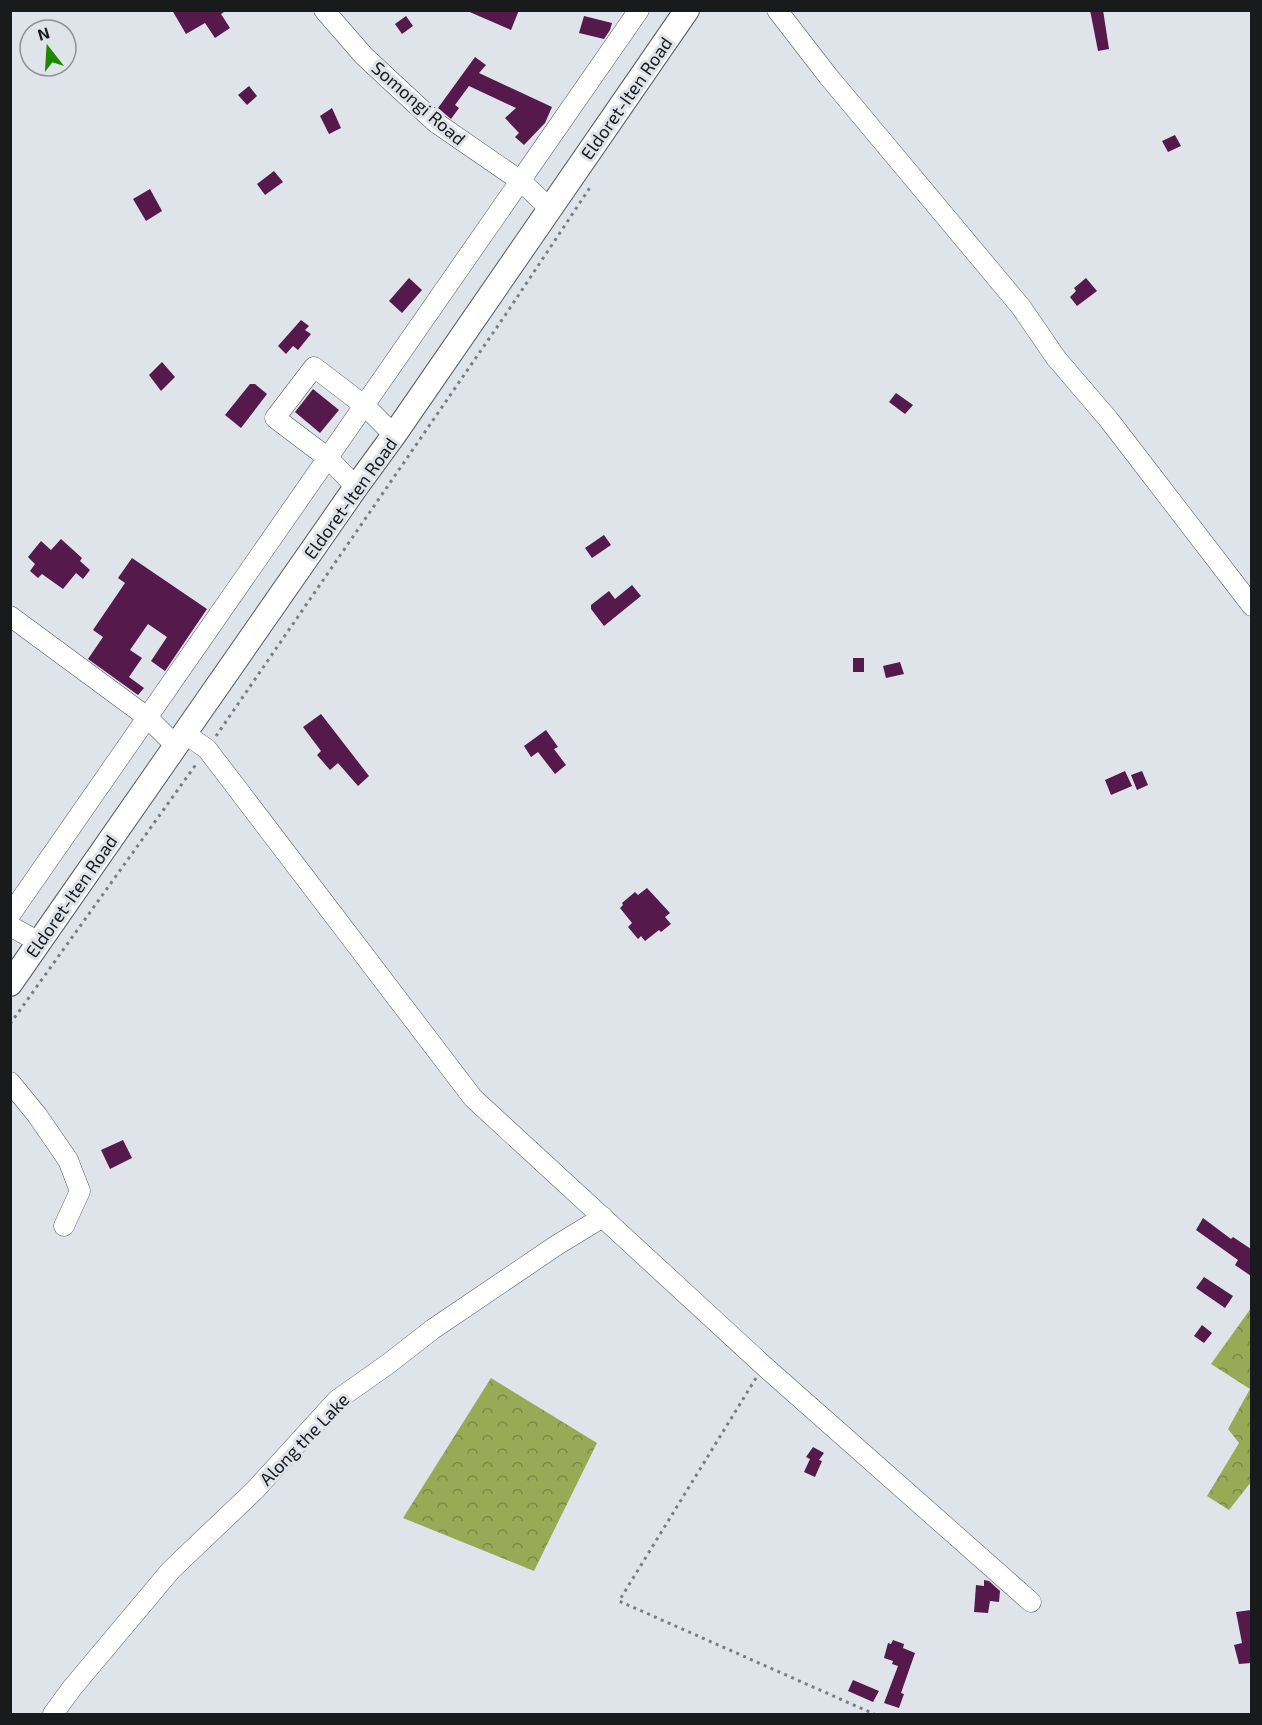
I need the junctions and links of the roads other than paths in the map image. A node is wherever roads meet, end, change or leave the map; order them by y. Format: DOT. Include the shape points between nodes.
graph roads {
  1 [pos="324,10"];
  2 [pos="639,10"];
  3 [pos="687,10"];
  4 [pos="777,10"];
  5 [pos="522,182"];
  6 [pos="550,209"];
  7 [pos="365,406"];
  8 [pos="394,435"];
  9 [pos="328,458"];
  10 [pos="356,487"];
  11 [pos="1251,606"];
  12 [pos="10,616"];
  13 [pos="147,717"];
  14 [pos="180,739"];
  15 [pos="10,915"];
  16 [pos="10,926"];
  17 [pos="39,942"];
  18 [pos="10,984"];
  19 [pos="10,1082"];
  20 [pos="603,1216"];
  21 [pos="64,1226"];
  22 [pos="1032,1602"];
  23 [pos="53,1714"];
  1 -- 5 [label="street, Somongi Road" via="364,56 435,122"];
  2 -- 5 [label="street"];
  3 -- 6 [label="main road, Eldoret-Iten Road"];
  4 -- 11 [label="street" via="1021,307 1056,358 1109,420"];
  5 -- 6 [label="street, Somongi Road"];
  5 -- 7 [label="street"];
  6 -- 8 [label="main road, Eldoret-Iten Road"];
  7 -- 8 [label="street"];
  7 -- 9 [label="street"];
  7 -- 9 [label="street" via="314,367 275,418"];
  8 -- 10 [label="main road, Eldoret-Iten Road"];
  9 -- 10 [label="street"];
  9 -- 13 [label="street"];
  10 -- 14 [label="main road, Eldoret-Iten Road"];
  12 -- 13 [label="street"];
  13 -- 14 [label="street"];
  13 -- 15 [label="street"];
  14 -- 17 [label="main road, Eldoret-Iten Road"];
  14 -- 20 [label="street" via="207,749 473,1098"];
  16 -- 17 [label="street"];
  17 -- 18 [label="main road, Eldoret-Iten Road"];
  19 -- 21 [label="street" via="68,1160 80,1191"];
  20 -- 22 [label="street" via="764,1365"];
  20 -- 23 [label="street, Along the Lake" via="433,1329 337,1400 255,1490 171,1570"];
}
